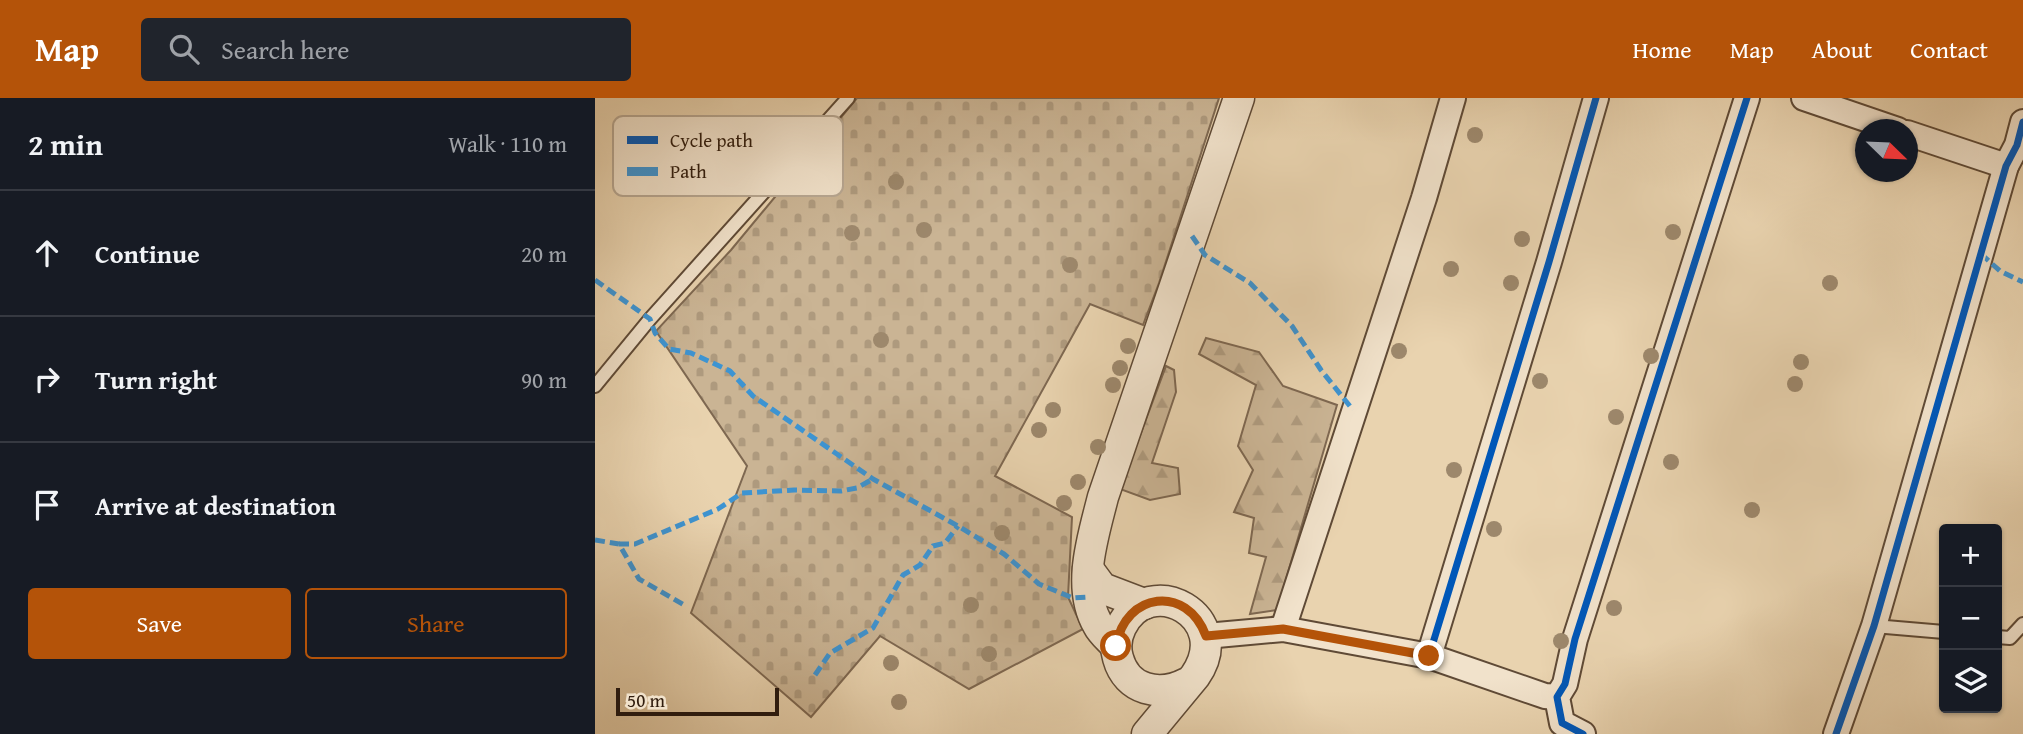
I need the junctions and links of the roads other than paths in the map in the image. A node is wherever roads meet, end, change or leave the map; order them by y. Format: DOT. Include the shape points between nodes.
graph roads {
  1 [pos="848,98"];
  2 [pos="1239,98"];
  3 [pos="1453,98"];
  4 [pos="1596,98"];
  5 [pos="1747,98"];
  6 [pos="1804,98"];
  7 [pos="832,116"];
  8 [pos="1866,119"];
  9 [pos="2023,122"];
  10 [pos="1918,137"];
  11 [pos="2006,166"];
  12 [pos="760,196"];
  13 [pos="595,386"];
  14 [pos="1088,569"];
  15 [pos="1145,604"];
  16 [pos="2023,624"];
  17 [pos="1874,626"];
  18 [pos="1283,629"];
  19 [pos="1939,632"];
  20 [pos="1206,636"];
  21 [pos="2002,637"];
  22 [pos="1116,646"];
  23 [pos="1429,656"];
  24 [pos="1187,683"];
  25 [pos="1137,684"];
  26 [pos="1557,697"];
  27 [pos="1139,734"];
  28 [pos="1147,734"];
  29 [pos="1583,734"];
  30 [pos="1836,734"];
  1 -- 7 [label="lane"];
  2 -- 14 [label="street" via="1103,498"];
  3 -- 18 [label="street"];
  4 -- 23 [label="street"];
  5 -- 26 [label="street" via="1575,639 1565,684"];
  6 -- 8 [label="street"];
  9 -- 11 [label="street"];
  10 -- 11 [label="street"];
  11 -- 17 [label="street"];
  12 -- 13 [label="lane"];
  14 -- 15 [label="street" via="1102,588"];
  14 -- 22 [label="street" via="1088,597 1098,625"];
  15 -- 20 [label="street" via="1157,601 1183,606"];
  15 -- 22 [label="street" via="1124,621"];
  16 -- 21 [label="lane" via="2010,638"];
  17 -- 19 [label="lane"];
  17 -- 30 [label="street"];
  18 -- 20 [label="street"];
  18 -- 23 [label="street"];
  20 -- 24 [label="street" via="1201,667"];
  22 -- 25 [label="street" via="1122,668"];
  23 -- 26 [label="street"];
  24 -- 25 [label="street" via="1162,691"];
  24 -- 28 [label="street"];
  25 -- 27 [label="street" via="1142,716"];
  26 -- 29 [label="street" via="1562,723"];
}
